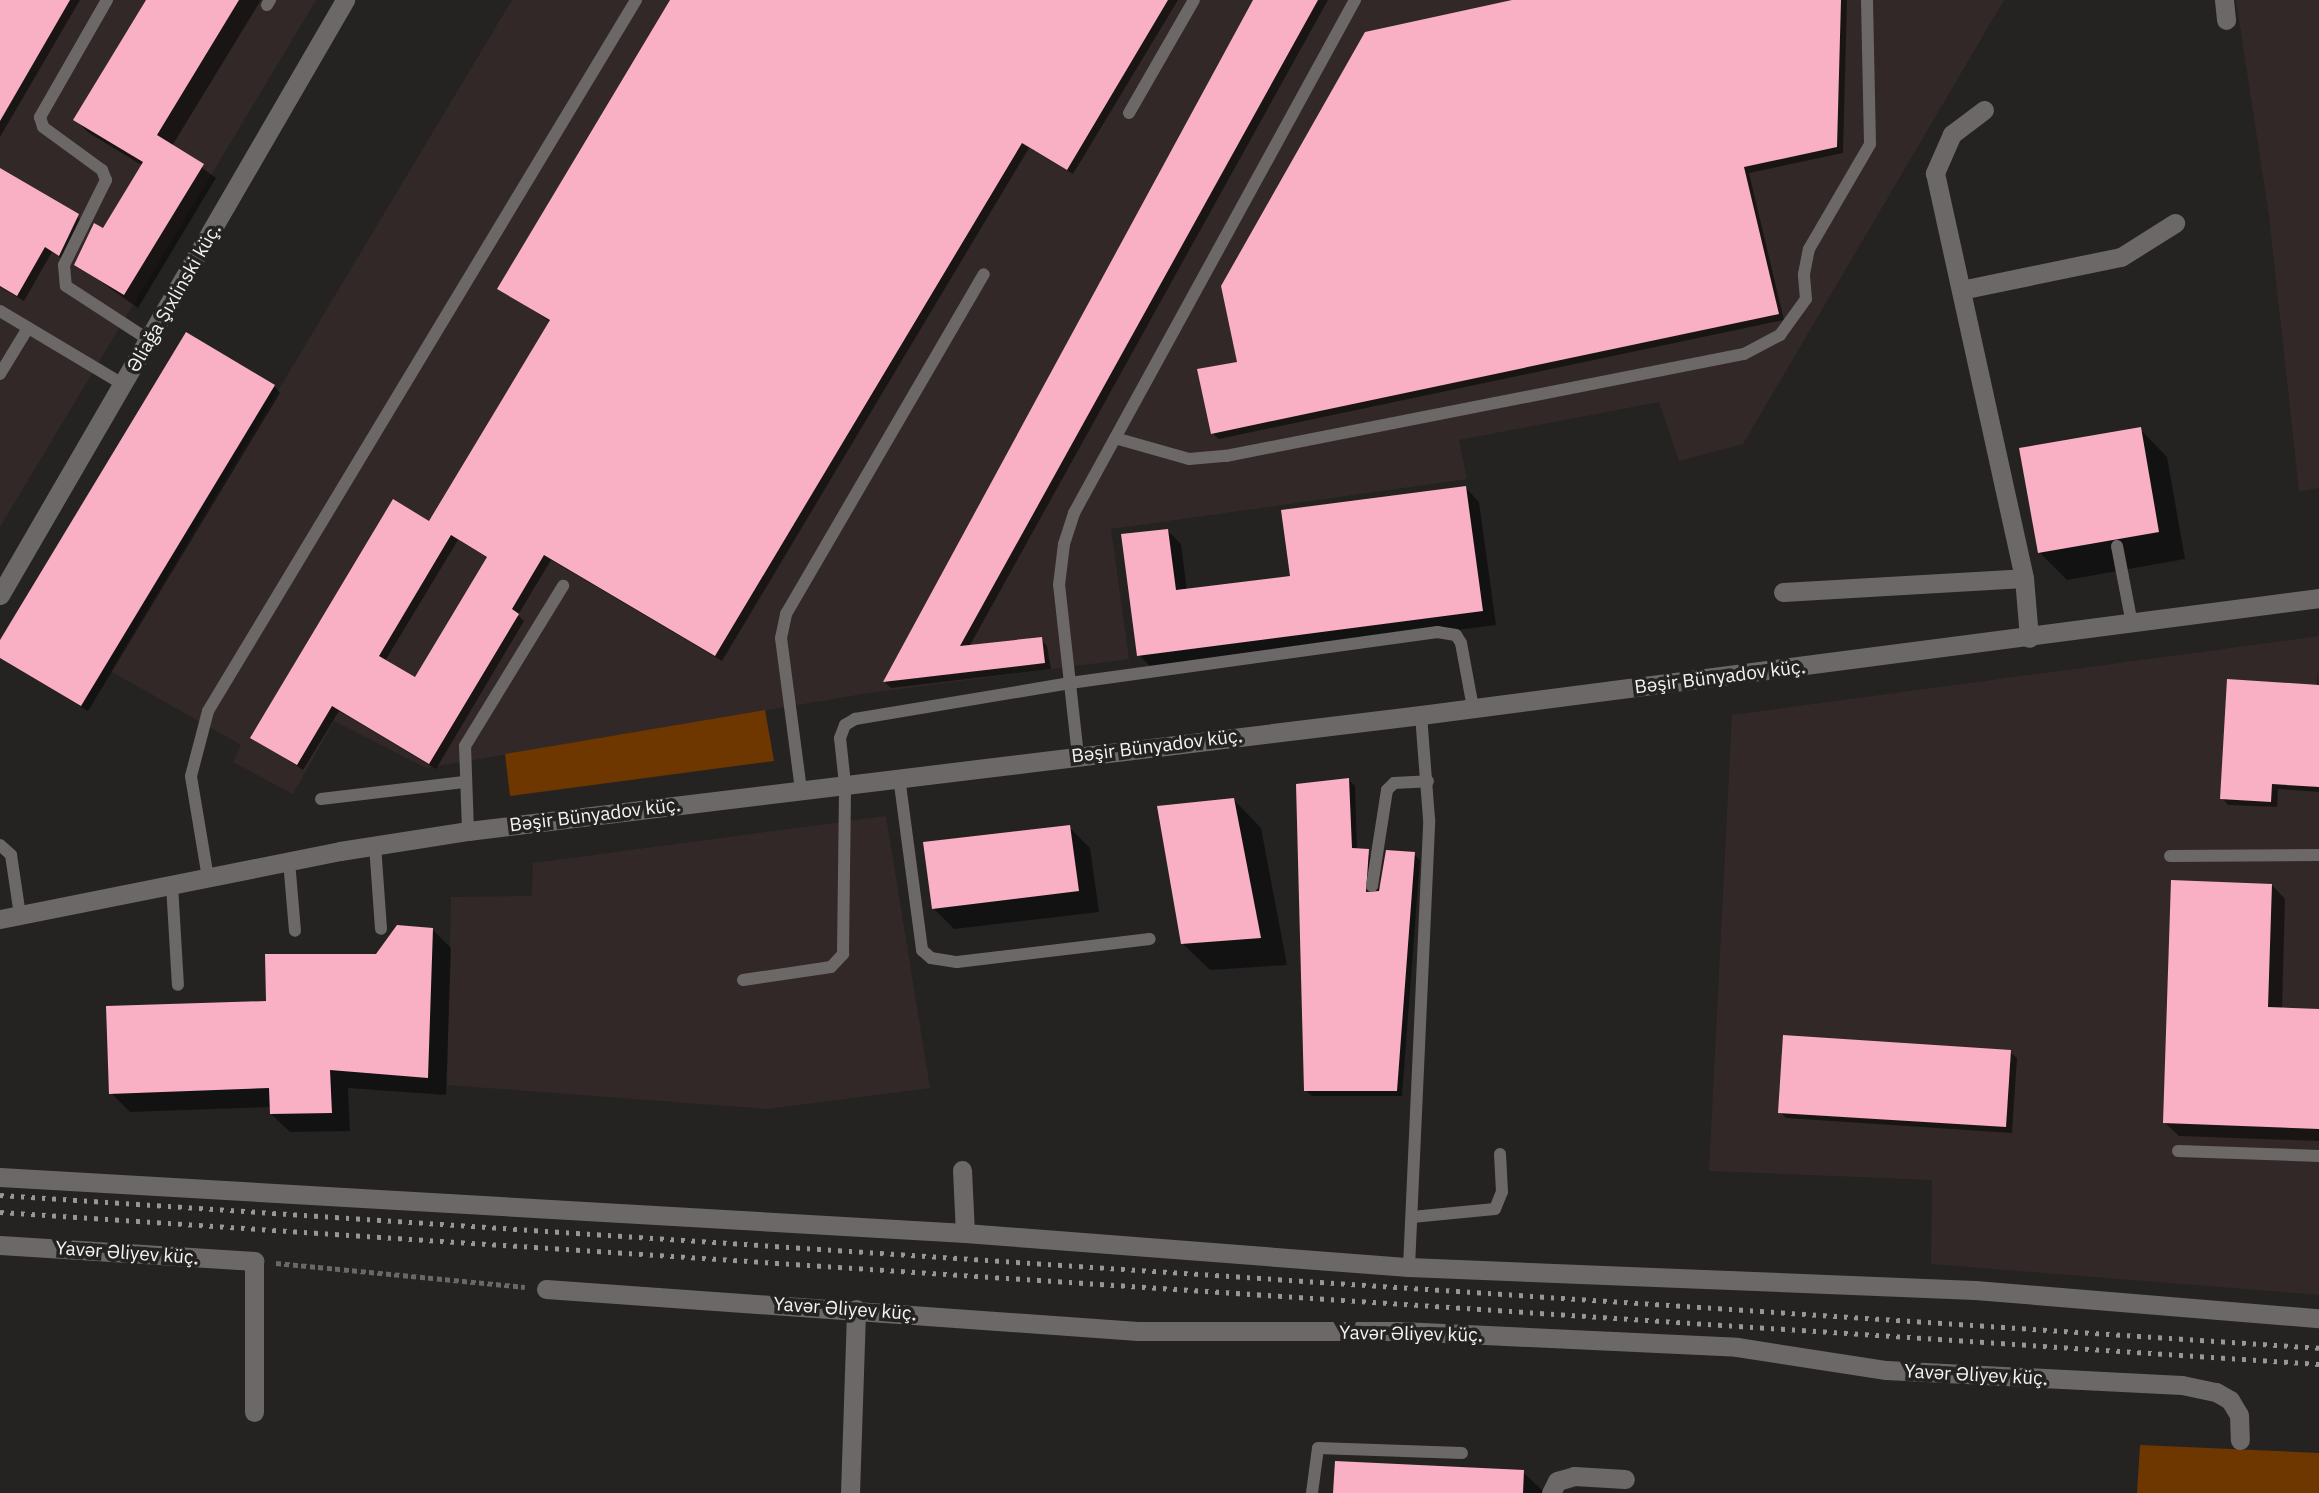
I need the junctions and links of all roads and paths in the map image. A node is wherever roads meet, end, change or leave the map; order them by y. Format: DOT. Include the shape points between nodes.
graph roads {
  1 [pos="107,0"];
  2 [pos="345,0"];
  3 [pos="636,0"];
  4 [pos="1194,0"];
  5 [pos="1355,0"];
  6 [pos="1867,0"];
  7 [pos="1984,110"];
  8 [pos="1129,113"];
  9 [pos="2175,223"];
  10 [pos="984,274"];
  11 [pos="1961,290"];
  12 [pos="0,311"];
  13 [pos="28,328"];
  14 [pos="149,340"];
  15 [pos="0,374"];
  16 [pos="124,385"];
  17 [pos="1115,438"];
  18 [pos="2117,546"];
  19 [pos="2024,578"];
  20 [pos="564,586"];
  21 [pos="1783,592"];
  22 [pos="0,595"];
  23 [pos="2319,598"];
  24 [pos="2132,624"];
  25 [pos="2029,638"];
  26 [pos="1070,683"];
  27 [pos="1473,708"];
  28 [pos="1421,715"];
  29 [pos="1078,756"];
  30 [pos="899,777"];
  31 [pos="1428,781"];
  32 [pos="464,782"];
  33 [pos="845,784"];
  34 [pos="801,790"];
  35 [pos="321,799"];
  36 [pos="468,831"];
  37 [pos="0,845"];
  38 [pos="375,845"];
  39 [pos="2170,856"];
  40 [pos="2319,856"];
  41 [pos="289,861"];
  42 [pos="208,878"];
  43 [pos="172,885"];
  44 [pos="1372,886"];
  45 [pos="20,915"];
  46 [pos="0,919"];
  47 [pos="381,929"];
  48 [pos="295,931"];
  49 [pos="1150,939"];
  50 [pos="743,980"];
  51 [pos="178,985"];
  52 [pos="2178,1151"];
  53 [pos="1500,1154"];
  54 [pos="2319,1156"];
  55 [pos="962,1170"];
  56 [pos="0,1177"];
  57 [pos="1412,1217"];
  58 [pos="965,1233"];
  59 [pos="0,1245"];
  60 [pos="254,1261"];
  61 [pos="1409,1267"];
  62 [pos="546,1289"];
  63 [pos="856,1309"];
  64 [pos="2319,1318"];
  65 [pos="254,1412"];
  66 [pos="2240,1440"];
  67 [pos="1462,1454"];
  68 [pos="1625,1479"];
  69 [pos="850,1493"];
  70 [pos="1312,1493"];
  71 [pos="1551,1493"];
  1 -- 14 [label="lane" via="40,117 43,127 103,170 107,180 64,265 66,286"];
  2 -- 14 [label="street, Əliağa Şıxlinski küç."];
  3 -- 42 [label="lane" via="208,711 191,776"];
  4 -- 8 [label="lane"];
  5 -- 17 [label="lane"];
  6 -- 17 [label="lane" via="1870,144 1809,249 1806,299 1780,335 1744,354 1226,456 1189,459"];
  7 -- 11 [label="street" via="1952,134 1934,173"];
  9 -- 11 [label="street" via="2121,257"];
  10 -- 34 [label="lane" via="786,614 781,638"];
  11 -- 19 [label="street"];
  12 -- 13 [label="lane"];
  13 -- 15 [label="lane"];
  13 -- 16 [label="lane"];
  14 -- 16 [label="street, Əliağa Şıxlinski küç."];
  16 -- 22 [label="street, Əliağa Şıxlinski küç."];
  17 -- 26 [label="lane" via="1074,513 1064,544 1059,584"];
  18 -- 24 [label="lane"];
  19 -- 21 [label="street"];
  19 -- 25 [label="street"];
  20 -- 32 [label="lane" via="472,732 465,746"];
  23 -- 24 [label="street, Bəşir Bünyadov küç."];
  24 -- 25 [label="street, Bəşir Bünyadov küç."];
  25 -- 27 [label="street, Bəşir Bünyadov küç."];
  26 -- 27 [label="lane" via="1449,632 1461,643"];
  26 -- 29 [label="lane"];
  26 -- 33 [label="lane" via="855,719 845,725 840,737"];
  27 -- 28 [label="street, Bəşir Bünyadov küç."];
  28 -- 29 [label="street, Bəşir Bünyadov küç."];
  28 -- 31 [label="lane"];
  29 -- 30 [label="street, Bəşir Bünyadov küç."];
  30 -- 33 [label="street, Bəşir Bünyadov küç."];
  30 -- 49 [label="lane" via="922,950 931,958 957,962"];
  31 -- 44 [label="lane" via="1394,783 1387,790"];
  31 -- 57 [label="lane"];
  32 -- 35 [label="lane"];
  32 -- 36 [label="lane"];
  33 -- 34 [label="street, Bəşir Bünyadov küç."];
  33 -- 50 [label="lane" via="843,954 831,967"];
  34 -- 36 [label="street, Bəşir Bünyadov küç."];
  36 -- 38 [label="street, Bəşir Bünyadov küç."];
  37 -- 45 [label="lane" via="11,855"];
  38 -- 41 [label="street, Bəşir Bünyadov küç."];
  38 -- 47 [label="lane"];
  39 -- 40 [label="lane"];
  41 -- 42 [label="street, Bəşir Bünyadov küç."];
  41 -- 48 [label="lane"];
  42 -- 43 [label="street, Bəşir Bünyadov küç."];
  43 -- 45 [label="street, Bəşir Bünyadov küç."];
  43 -- 51 [label="lane"];
  45 -- 46 [label="street, Bəşir Bünyadov küç."];
  52 -- 54 [label="lane"];
  53 -- 57 [label="lane" via="1502,1192 1495,1209"];
  55 -- 58 [label="street"];
  56 -- 58 [label="street"];
  57 -- 61 [label="lane"];
  58 -- 61 [label="street"];
  59 -- 60 [label="street, Yavər Əliyev küç."];
  60 -- 62 [label="path"];
  60 -- 65 [label="street"];
  61 -- 64 [label="street" via="1961,1289"];
  62 -- 63 [label="street, Yavər Əliyev küç."];
  63 -- 66 [label="street, Yavər Əliyev küç." via="1138,1331 1401,1331 1737,1348 1886,1370 2182,1385 2230,1400 2239,1415"];
  63 -- 69 [label="street"];
  67 -- 70 [label="lane" via="1318,1448"];
  68 -- 71 [label="street" via="1574,1476 1557,1481"];
}
